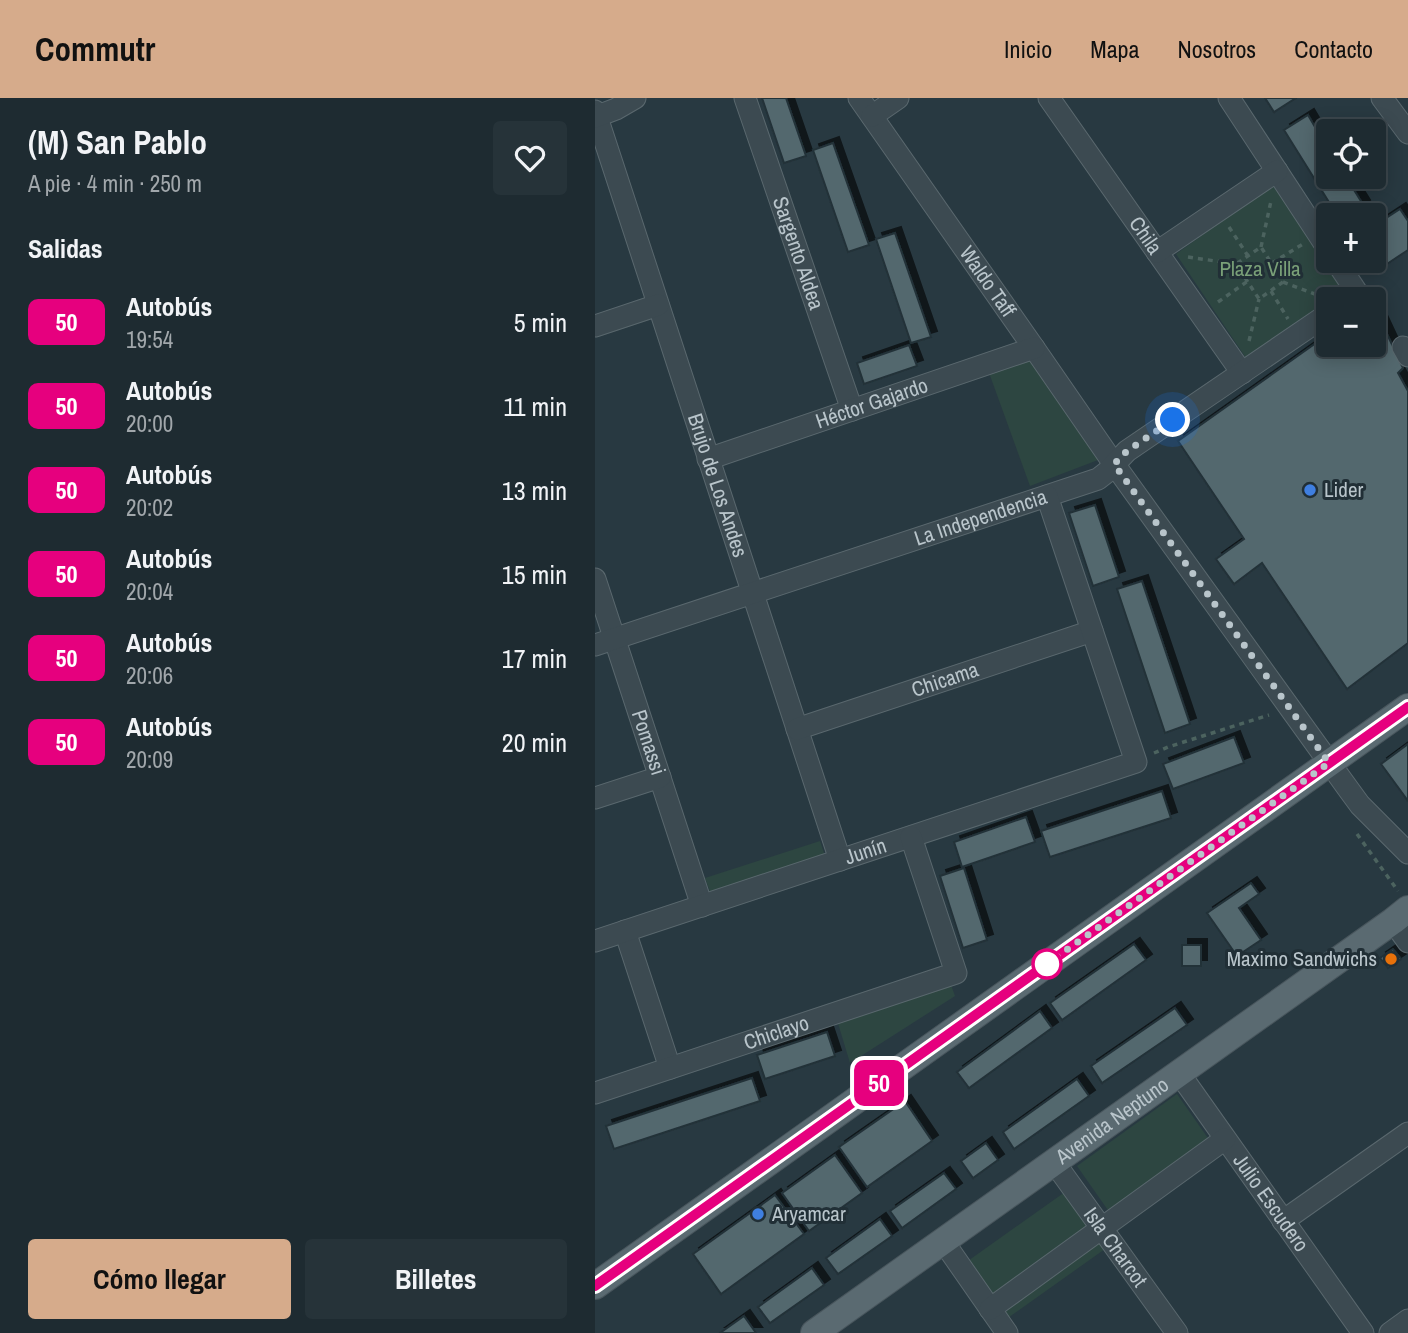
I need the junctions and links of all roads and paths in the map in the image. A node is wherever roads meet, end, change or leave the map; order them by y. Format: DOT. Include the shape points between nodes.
graph roads {
  1 [pos="635,98"];
  2 [pos="745,98"];
  3 [pos="859,98"];
  4 [pos="898,98"];
  5 [pos="1049,98"];
  6 [pos="1229,98"];
  7 [pos="1382,98"];
  8 [pos="596,115"];
  9 [pos="872,116"];
  10 [pos="1408,133"];
  11 [pos="1277,171"];
  12 [pos="1218,211"];
  13 [pos="1316,230"];
  14 [pos="1316,244"];
  15 [pos="1261,247"];
  16 [pos="1157,252"];
  17 [pos="1248,256"];
  18 [pos="1236,264"];
  19 [pos="1272,264"];
  20 [pos="1248,281"];
  21 [pos="1283,282"];
  22 [pos="1271,291"];
  23 [pos="1316,294"];
  24 [pos="1259,299"];
  25 [pos="658,305"];
  26 [pos="1201,314"];
  27 [pos="1316,322"];
  28 [pos="595,326"];
  29 [pos="1297,335"];
  30 [pos="1034,348"];
  31 [pos="1242,373"];
  32 [pos="852,410"];
  33 [pos="708,458"];
  34 [pos="1114,464"];
  35 [pos="1047,496"];
  36 [pos="595,579"];
  37 [pos="753,593"];
  38 [pos="1092,631"];
  39 [pos="605,642"];
  40 [pos="1408,707"];
  41 [pos="1291,709"];
  42 [pos="797,729"];
  43 [pos="1136,762"];
  44 [pos="1329,763"];
  45 [pos="660,777"];
  46 [pos="595,798"];
  47 [pos="911,837"];
  48 [pos="1408,853"];
  49 [pos="840,860"];
  50 [pos="702,906"];
  51 [pos="1403,924"];
  52 [pos="625,931"];
  53 [pos="595,941"];
  54 [pos="670,1068"];
  55 [pos="1179,1073"];
  56 [pos="595,1093"];
  57 [pos="1408,1133"];
  58 [pos="1225,1139"];
  59 [pos="1054,1162"];
  60 [pos="1283,1221"];
  61 [pos="1101,1228"];
  62 [pos="943,1241"];
  63 [pos="595,1286"];
  64 [pos="990,1309"];
  65 [pos="1408,1321"];
  66 [pos="814,1333"];
  67 [pos="1007,1333"];
  68 [pos="1177,1333"];
  69 [pos="1363,1333"];
  70 [pos="1390,1333"];
  1 -- 8 [label="street"];
  2 -- 32 [label="street, Sargento Aldea"];
  3 -- 9 [label="street, Waldo Taff"];
  4 -- 9 [label="street"];
  5 -- 16 [label="street, Chila"];
  6 -- 11 [label="street"];
  7 -- 10 [label="street"];
  8 -- 25 [label="street, Brujo de Los Andes"];
  9 -- 30 [label="street, Waldo Taff"];
  11 -- 12 [label="street"];
  11 -- 13 [label="street"];
  11 -- 15 [label="path"];
  12 -- 16 [label="street"];
  12 -- 17 [label="path"];
  14 -- 19 [label="path"];
  15 -- 17 [label="path"];
  15 -- 19 [label="path"];
  16 -- 18 [label="path"];
  16 -- 26 [label="street, Chila"];
  17 -- 18 [label="path"];
  18 -- 20 [label="path"];
  19 -- 21 [label="path"];
  20 -- 24 [label="path"];
  20 -- 26 [label="path"];
  21 -- 22 [label="path"];
  21 -- 23 [label="path"];
  22 -- 24 [label="path"];
  22 -- 29 [label="path"];
  24 -- 31 [label="path"];
  25 -- 28 [label="street"];
  25 -- 33 [label="street, Brujo de Los Andes"];
  26 -- 31 [label="street, Chila"];
  27 -- 29 [label="street, La Independencia"];
  29 -- 31 [label="street, La Independencia"];
  30 -- 32 [label="street, Héctor Gajardo"];
  30 -- 34 [label="street, Waldo Taff"];
  31 -- 34 [label="street, La Independencia"];
  32 -- 33 [label="street, Héctor Gajardo"];
  33 -- 37 [label="street, Brujo de Los Andes"];
  34 -- 35 [label="street, La Independencia" via="1098,479"];
  34 -- 41 [label="street, Waldo Taff"];
  35 -- 37 [label="street, La Independencia"];
  35 -- 38 [label="street"];
  36 -- 39 [label="street, Pomassi"];
  37 -- 39 [label="street, La Independencia"];
  37 -- 42 [label="street, Brujo de Los Andes"];
  38 -- 42 [label="street, Chicama"];
  38 -- 43 [label="street"];
  39 -- 45 [label="street, Pomassi"];
  40 -- 44 [label="main road"];
  41 -- 43 [label="path" via="1168,747"];
  41 -- 44 [label="street, Waldo Taff"];
  42 -- 49 [label="street, Brujo de Los Andes"];
  43 -- 47 [label="street, Junín"];
  44 -- 48 [label="street, Waldo Taff" via="1360,805"];
  44 -- 63 [label="main road"];
  45 -- 46 [label="street"];
  45 -- 50 [label="street, Pomassi"];
  47 -- 49 [label="street, Junín"];
  47 -- 54 [label="street, Chiclayo" via="955,974"];
  49 -- 50 [label="street, Junín"];
  50 -- 52 [label="street, Junín"];
  51 -- 55 [label="main road, Avenida Neptuno"];
  52 -- 53 [label="street, Junín"];
  52 -- 54 [label="street"];
  54 -- 56 [label="street, Chiclayo"];
  55 -- 58 [label="street, Julio Escudero"];
  55 -- 59 [label="main road, Avenida Neptuno"];
  57 -- 60 [label="street"];
  58 -- 60 [label="street, Julio Escudero"];
  58 -- 61 [label="street"];
  59 -- 61 [label="street, Isla Charcot"];
  59 -- 62 [label="main road, Avenida Neptuno"];
  60 -- 69 [label="street, Julio Escudero"];
  61 -- 64 [label="street"];
  61 -- 68 [label="street, Isla Charcot"];
  62 -- 64 [label="street"];
  62 -- 66 [label="main road, Avenida Neptuno"];
  64 -- 67 [label="street"];
  65 -- 70 [label="street"];
}
